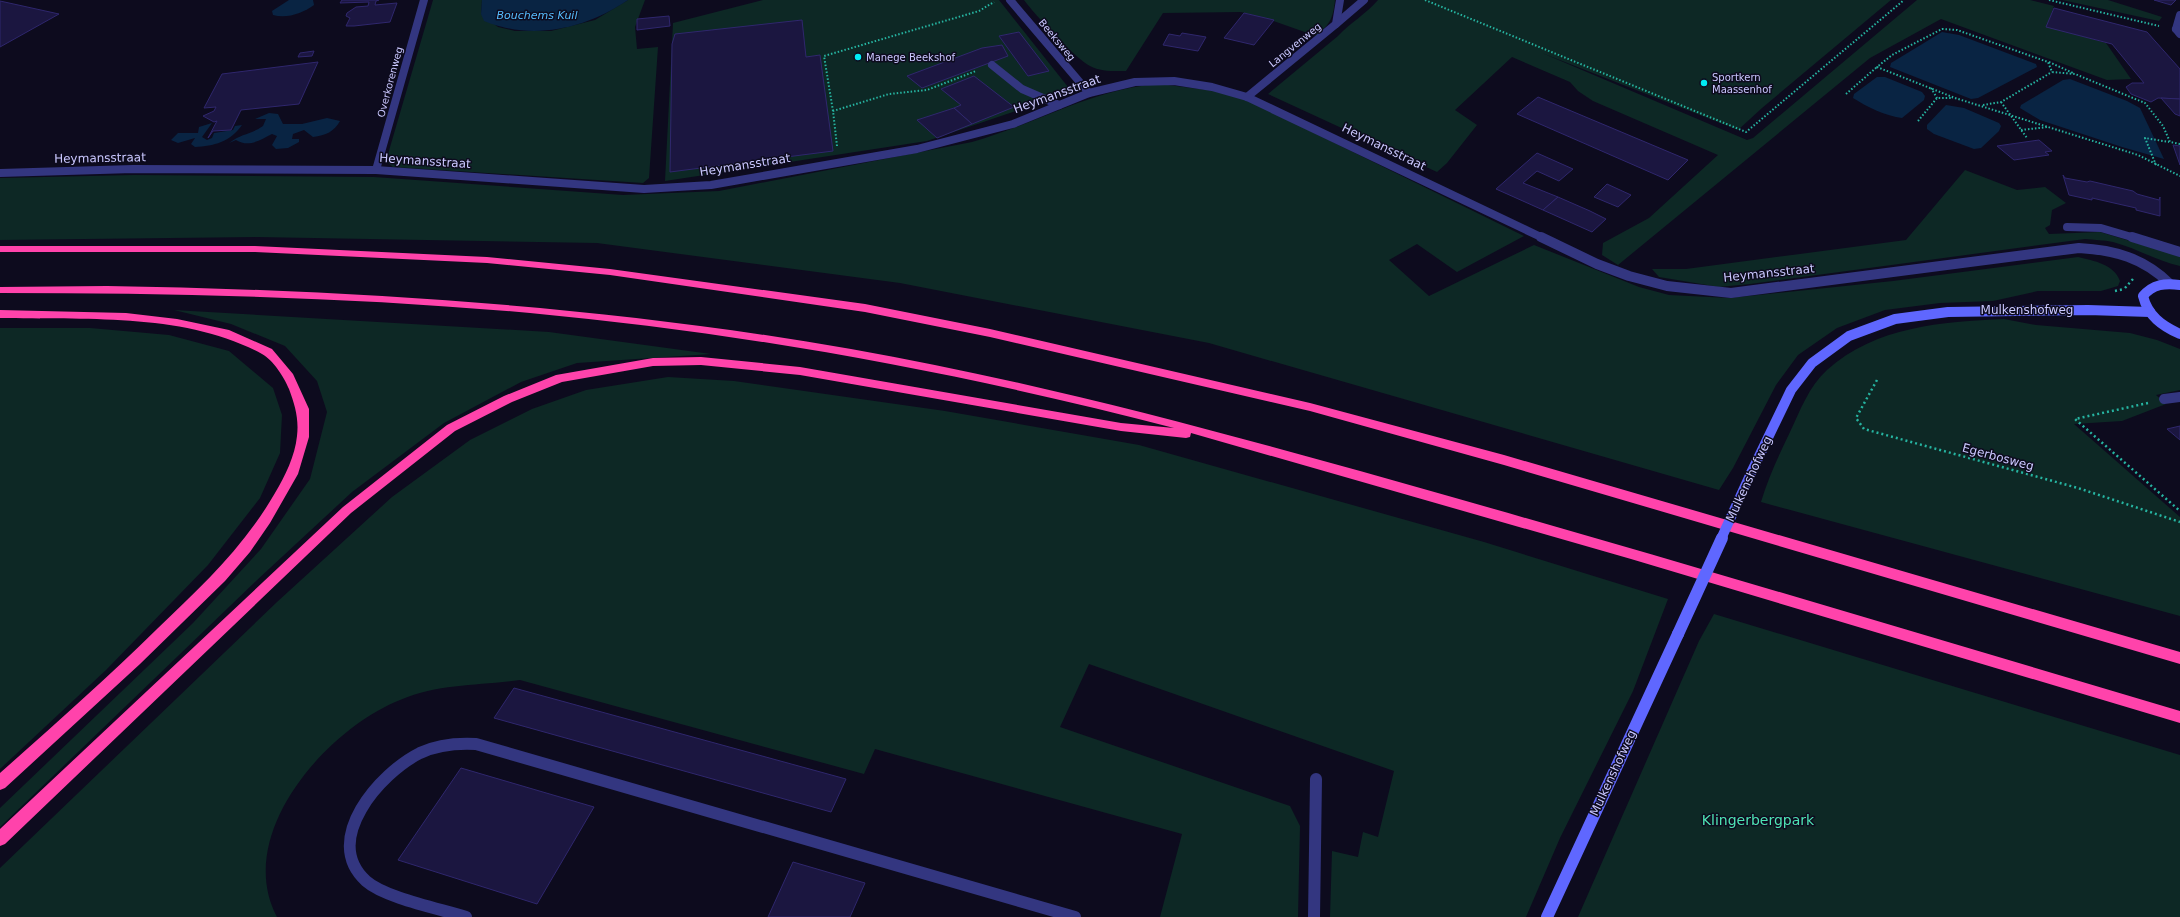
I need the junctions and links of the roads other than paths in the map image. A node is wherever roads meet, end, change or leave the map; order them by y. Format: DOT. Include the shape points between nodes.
graph roads {
  1 [pos="424,0"];
  2 [pos="1010,0"];
  3 [pos="1340,0"];
  4 [pos="1364,0"];
  5 [pos="2180,15"];
  6 [pos="1336,24"];
  7 [pos="2179,31"];
  8 [pos="992,65"];
  9 [pos="1089,93"];
  10 [pos="1247,96"];
  11 [pos="1059,105"];
  12 [pos="376,170"];
  13 [pos="0,174"];
  14 [pos="2067,227"];
  15 [pos="0,249"];
  16 [pos="2180,252"];
  17 [pos="2169,284"];
  18 [pos="2180,285"];
  19 [pos="0,290"];
  20 [pos="2150,312"];
  21 [pos="0,314"];
  22 [pos="2180,334"];
  23 [pos="2180,396"];
  24 [pos="2164,399"];
  25 [pos="1226,438"];
  26 [pos="2180,658"];
  27 [pos="2180,717"];
  28 [pos="1316,779"];
  29 [pos="0,783"];
  30 [pos="0,839"];
  31 [pos="1042,912"];
  32 [pos="466,917"];
  33 [pos="1074,917"];
  34 [pos="1314,917"];
  35 [pos="1547,917"];
  1 -- 12 [label="street, Overkorenweg"];
  2 -- 9 [label="street, Beeksweg"];
  3 -- 6 [label="street, Langvenweg"];
  4 -- 6 [label="street"];
  5 -- 7 [label="street"];
  6 -- 10 [label="street, Langvenweg"];
  8 -- 11 [label="street" via="1022,89"];
  9 -- 10 [label="street, Heymansstraat" via="1135,82 1174,81"];
  9 -- 11 [label="street, Heymansstraat"];
  10 -- 17 [label="street, Heymansstraat" via="1597,264 1667,286 1730,293 2079,248 2127,254 2146,262"];
  11 -- 12 [label="street, Heymansstraat" via="1013,124 917,149 711,184 644,188"];
  12 -- 13 [label="street, Heymansstraat" via="134,169"];
  14 -- 16 [label="street" via="2101,228"];
  15 -- 26 [label="highway" via="255,249 487,260 610,272 865,308 1013,338 1310,407 1511,462"];
  17 -- 18 [label="street"];
  17 -- 20 [label="street" via="2148,289 2144,296"];
  19 -- 25 [label="highway" via="156,289 256,292 449,302 577,315 848,353 1088,402"];
  20 -- 22 [label="street" via="2160,323"];
  20 -- 35 [label="street, Mulkenshofweg, bridge" via="1948,312 1895,319 1849,336 1812,363 1791,390 1751,473"];
  21 -- 29 [label="highway" via="126,317 177,323 225,334 268,352 289,377 303,409 303,437 292,474 266,520 245,548 220,577 135,660"];
  23 -- 24 [label="street"];
  25 -- 27 [label="highway" via="1629,552"];
  25 -- 30 [label="highway" via="1121,427 750,365 701,361 653,362 560,378 508,398 450,428 397,468 347,510"];
  28 -- 34 [label="street"];
  31 -- 32 [label="street" via="476,744 454,743 419,754 385,776 369,795 355,820 350,846 359,873 367,882"];
  31 -- 33 [label="street"];
}
